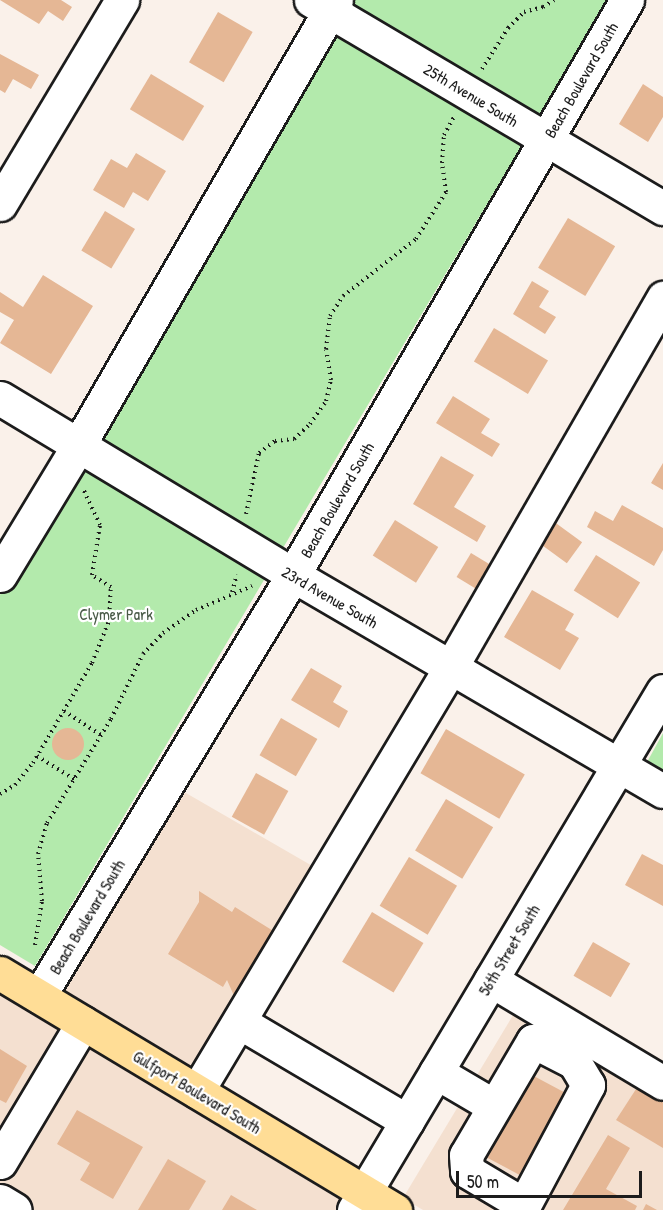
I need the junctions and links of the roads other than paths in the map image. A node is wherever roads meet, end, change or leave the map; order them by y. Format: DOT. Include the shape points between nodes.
graph roads {
  1 [pos="122,0"];
  2 [pos="627,0"];
  3 [pos="325,4"];
  4 [pos="547,140"];
  5 [pos="0,204"];
  6 [pos="663,208"];
  7 [pos="663,298"];
  8 [pos="0,398"];
  9 [pos="71,457"];
  10 [pos="0,575"];
  11 [pos="287,585"];
  12 [pos="451,667"];
  13 [pos="663,691"];
  14 [pos="619,764"];
  15 [pos="663,791"];
  16 [pos="0,973"];
  17 [pos="491,980"];
  18 [pos="39,996"];
  19 [pos="83,1023"];
  20 [pos="253,1030"];
  21 [pos="436,1072"];
  22 [pos="663,1083"];
  23 [pos="197,1091"];
  24 [pos="494,1107"];
  25 [pos="407,1122"];
  26 [pos="0,1162"];
  27 [pos="489,1199"];
  28 [pos="0,1200"];
  29 [pos="359,1201"];
  30 [pos="522,1207"];
  31 [pos="15,1210"];
  32 [pos="395,1210"];
  1 -- 5 [label="street"];
  2 -- 4 [label="street, Beach Boulevard South"];
  3 -- 4 [label="street, 25th Avenue South"];
  3 -- 9 [label="street"];
  4 -- 6 [label="street, 25th Avenue South"];
  4 -- 11 [label="street, Beach Boulevard South"];
  7 -- 12 [label="street"];
  8 -- 9 [label="street, 23rd Avenue South"];
  9 -- 10 [label="street"];
  9 -- 11 [label="street, 23rd Avenue South" via="240,543"];
  11 -- 12 [label="street, 23rd Avenue South"];
  11 -- 18 [label="street, Beach Boulevard South"];
  12 -- 14 [label="street, 23rd Avenue South"];
  12 -- 23 [label="street"];
  13 -- 14 [label="street, 56th Street South"];
  14 -- 15 [label="street, 23rd Avenue South"];
  14 -- 17 [label="street, 56th Street South"];
  16 -- 18 [label="main road, Gulfport Boulevard South"];
  17 -- 21 [label="street, 56th Street South"];
  17 -- 22 [label="street"];
  18 -- 19 [label="main road, Gulfport Boulevard South"];
  19 -- 23 [label="main road, Gulfport Boulevard South"];
  19 -- 26 [label="street"];
  20 -- 25 [label="street"];
  21 -- 24 [label="street"];
  21 -- 25 [label="street, 56th Street South"];
  23 -- 29 [label="main road, Gulfport Boulevard South"];
  24 -- 27 [label="street" via="466,1155 467,1172"];
  24 -- 30 [label="street" via="532,1041 574,1062 588,1085"];
  25 -- 29 [label="street, 56th Street South"];
  27 -- 30 [label="street"];
  28 -- 31 [label="street"];
  29 -- 32 [label="main road, Gulfport Boulevard South"];
}
